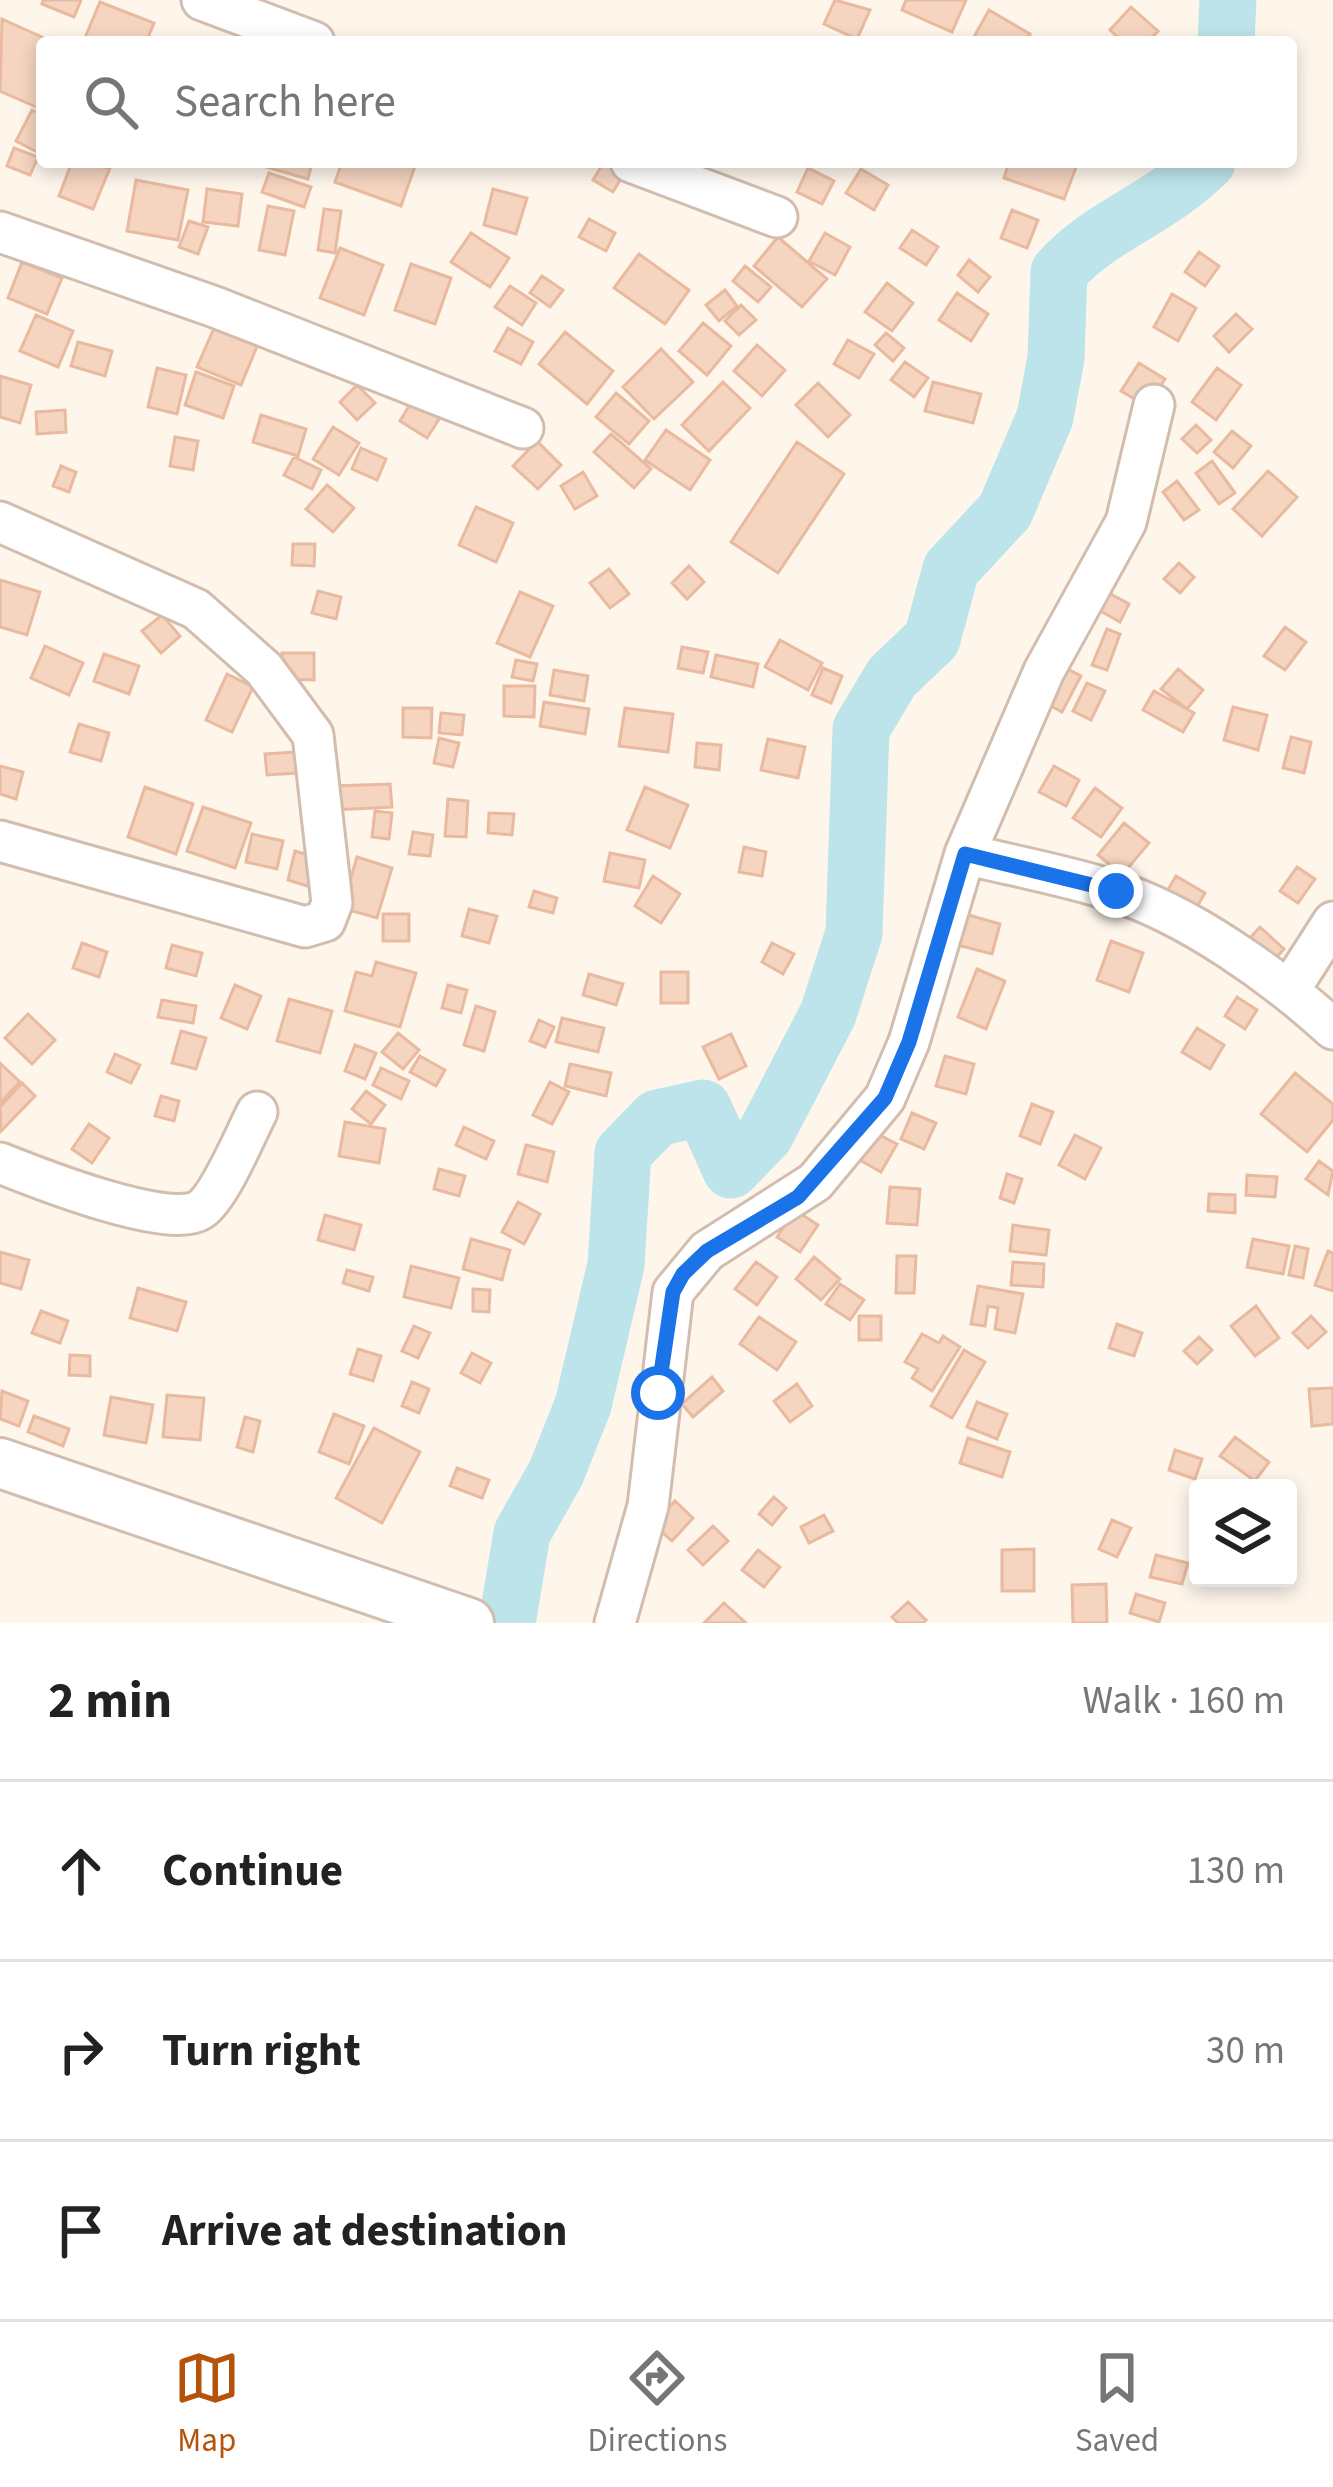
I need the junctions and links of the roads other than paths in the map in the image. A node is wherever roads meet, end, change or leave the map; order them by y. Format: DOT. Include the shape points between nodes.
graph roads {
  1 [pos="202,0"];
  2 [pos="298,36"];
  3 [pos="647,168"];
  4 [pos="777,217"];
  5 [pos="0,232"];
  6 [pos="1154,405"];
  7 [pos="523,428"];
  8 [pos="0,522"];
  9 [pos="0,841"];
  10 [pos="965,854"];
  11 [pos="1333,922"];
  12 [pos="1290,989"];
  13 [pos="1333,1029"];
  14 [pos="257,1112"];
  15 [pos="0,1163"];
  16 [pos="0,1463"];
  17 [pos="469,1623"];
  18 [pos="615,1623"];
  1 -- 2 [label="street"];
  3 -- 4 [label="street"];
  5 -- 7 [label="street"];
  6 -- 10 [label="street" via="1126,522 1044,671"];
  8 -- 9 [label="street" via="196,609 264,669 313,734 332,903 326,921 305,927"];
  10 -- 12 [label="street" via="1116,891"];
  10 -- 18 [label="street" via="885,1098 814,1182 707,1251 673,1292 648,1506"];
  11 -- 12 [label="street"];
  12 -- 13 [label="street"];
  14 -- 15 [label="street" via="208,1202 189,1214 140,1208"];
  16 -- 17 [label="street"];
}
